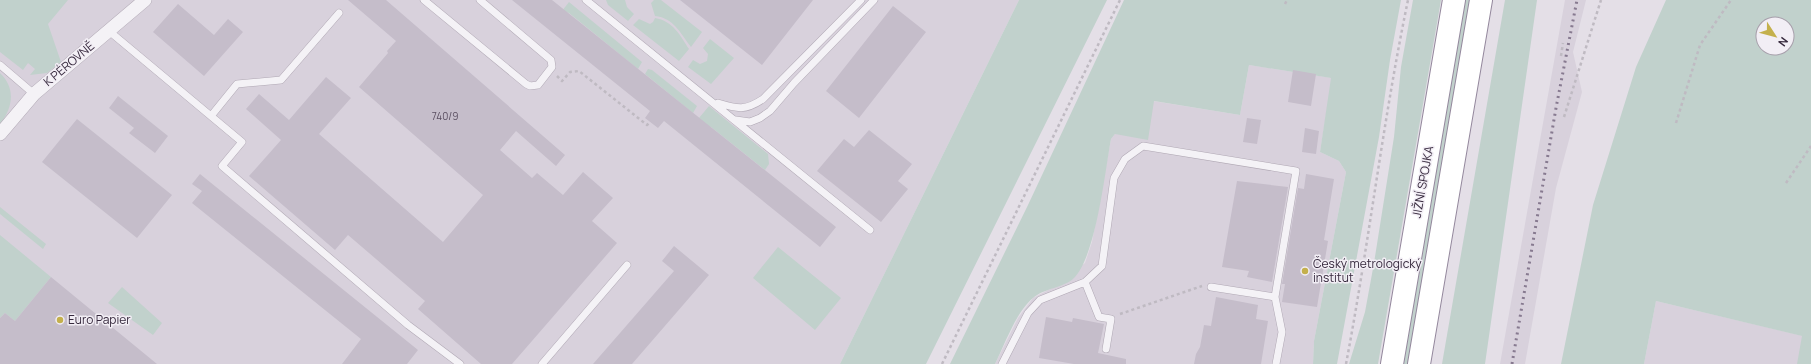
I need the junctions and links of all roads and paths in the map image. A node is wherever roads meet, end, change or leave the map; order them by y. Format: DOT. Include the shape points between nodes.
graph roads {
  1 [pos="145,0"];
  2 [pos="424,0"];
  3 [pos="480,0"];
  4 [pos="586,0"];
  5 [pos="861,0"];
  6 [pos="874,0"];
  7 [pos="1120,0"];
  8 [pos="1287,0"];
  9 [pos="1408,0"];
  10 [pos="1454,0"];
  11 [pos="1481,0"];
  12 [pos="1601,0"];
  13 [pos="1732,0"];
  14 [pos="1285,4"];
  15 [pos="339,13"];
  16 [pos="109,31"];
  17 [pos="1563,43"];
  18 [pos="1561,56"];
  19 [pos="0,65"];
  20 [pos="550,71"];
  21 [pos="34,94"];
  22 [pos="713,102"];
  23 [pos="211,116"];
  24 [pos="1564,117"];
  25 [pos="736,120"];
  26 [pos="650,122"];
  27 [pos="1676,123"];
  28 [pos="0,134"];
  29 [pos="1811,146"];
  30 [pos="1786,183"];
  31 [pos="870,230"];
  32 [pos="627,265"];
  33 [pos="1086,282"];
  34 [pos="1211,287"];
  35 [pos="1275,297"];
  36 [pos="1111,320"];
  37 [pos="1106,349"];
  38 [pos="460,364"];
  39 [pos="542,364"];
  40 [pos="942,364"];
  41 [pos="1002,364"];
  42 [pos="1276,364"];
  43 [pos="1346,364"];
  44 [pos="1392,364"];
  45 [pos="1419,364"];
  1 -- 16 [label="street, K PÉROVNĚ"];
  2 -- 20 [label="lane" via="526,84 538,85"];
  3 -- 20 [label="lane" via="548,56 553,63"];
  4 -- 22 [label="lane"];
  5 -- 22 [label="lane" via="783,79 752,106 740,109"];
  6 -- 25 [label="lane" via="770,111 750,122"];
  7 -- 40 [label="path"];
  8 -- 14 [label="path"];
  9 -- 43 [label="path"];
  10 -- 44 [label="highway, JIŽNÍ SPOJKA"];
  11 -- 45 [label="highway"];
  12 -- 24 [label="path"];
  13 -- 27 [label="path" via="1700,45"];
  15 -- 23 [label="lane" via="281,80 237,84"];
  16 -- 21 [label="street, K PÉROVNĚ"];
  16 -- 23 [label="lane"];
  17 -- 18 [label="path"];
  19 -- 21 [label="lane"];
  20 -- 26 [label="path" via="562,81 570,72 579,70 647,125"];
  21 -- 28 [label="street, K PÉROVNĚ"];
  22 -- 25 [label="lane"];
  23 -- 38 [label="lane" via="242,142 222,166 408,325"];
  25 -- 31 [label="lane"];
  29 -- 30 [label="path"];
  32 -- 39 [label="lane"];
  33 -- 35 [label="lane" via="1102,266 1114,178 1125,159 1143,146 1296,171"];
  33 -- 36 [label="lane" via="1099,317"];
  33 -- 41 [label="lane" via="1040,300 1028,313"];
  34 -- 35 [label="lane"];
  34 -- 36 [label="path" via="1200,286 1118,315"];
  35 -- 42 [label="lane" via="1282,332"];
  36 -- 37 [label="lane"];
}
